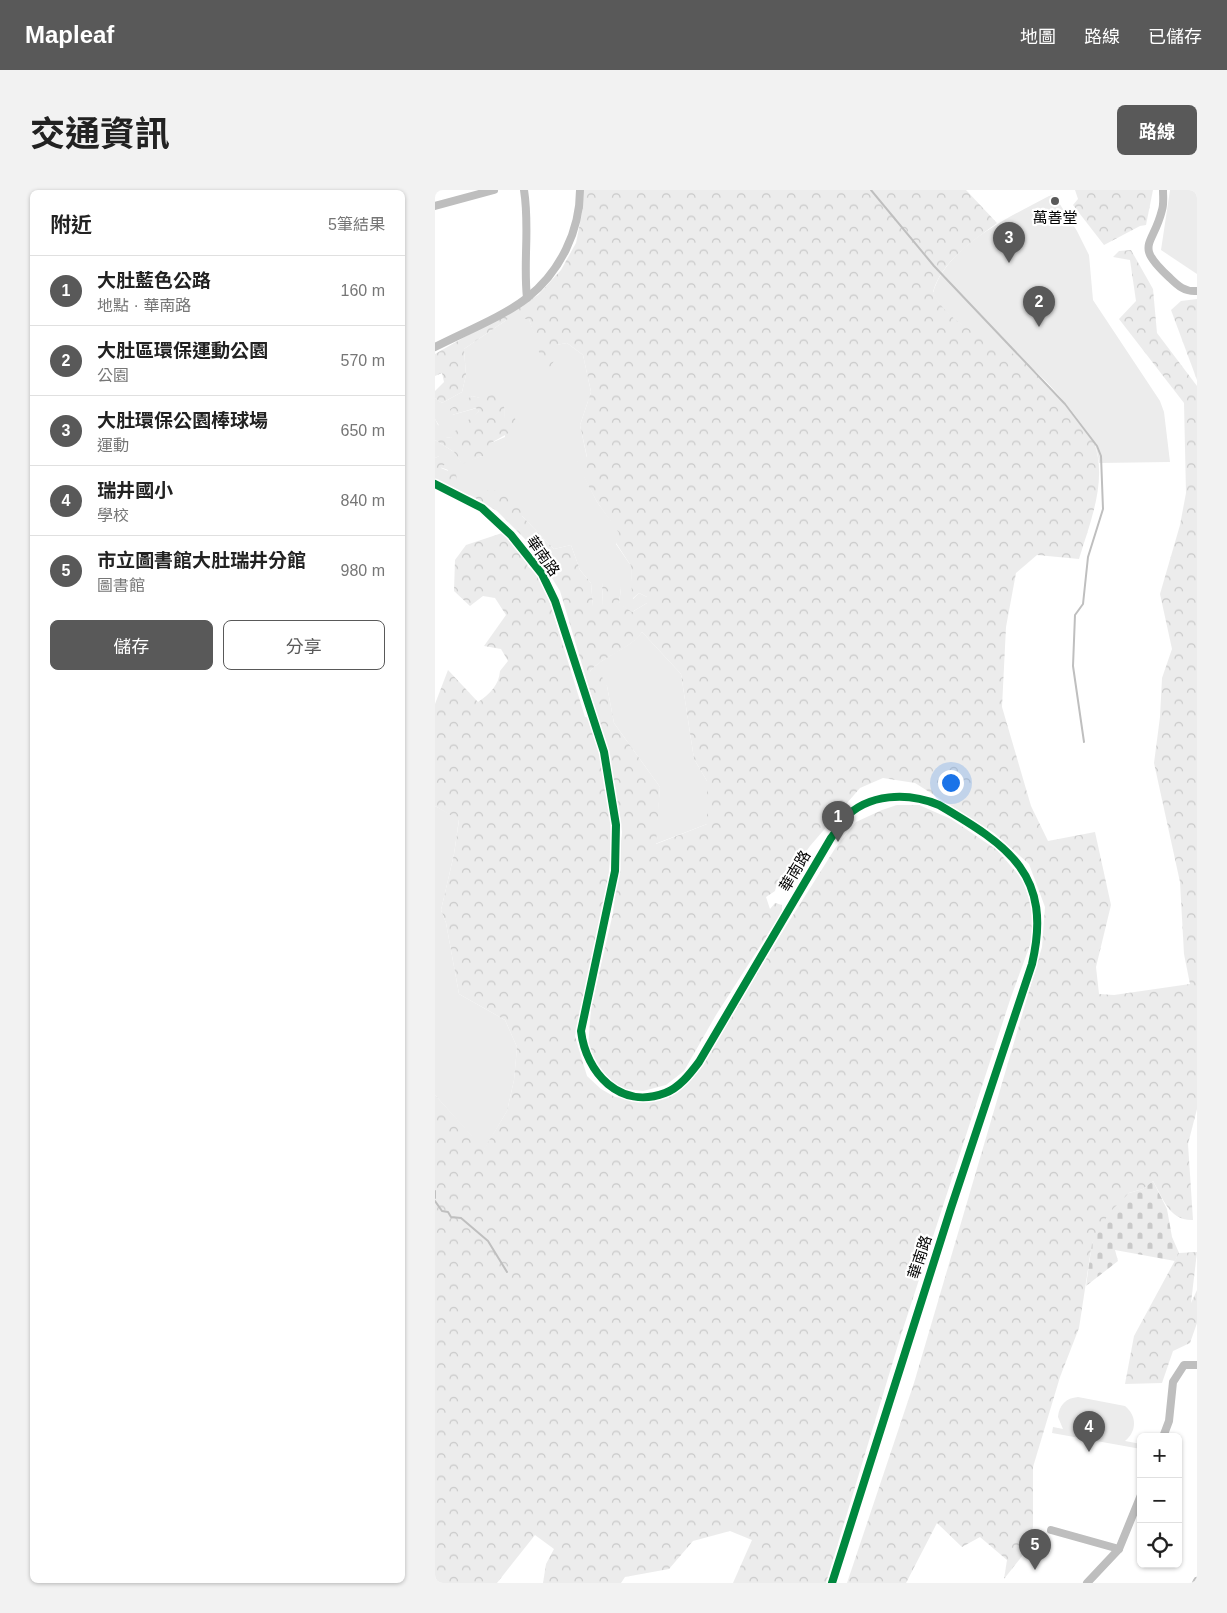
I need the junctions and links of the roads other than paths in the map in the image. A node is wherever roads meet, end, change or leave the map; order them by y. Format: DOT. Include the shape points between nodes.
graph roads {
  1 [pos="495,190"];
  2 [pos="524,190"];
  3 [pos="580,190"];
  4 [pos="1163,190"];
  5 [pos="435,206"];
  6 [pos="1197,291"];
  7 [pos="527,298"];
  8 [pos="435,347"];
  9 [pos="435,484"];
  10 [pos="1197,1366"];
  11 [pos="1164,1433"];
  12 [pos="1137,1506"];
  13 [pos="1051,1530"];
  14 [pos="1119,1549"];
  15 [pos="832,1583"];
  16 [pos="1087,1583"];
  1 -- 5 [label="street"];
  2 -- 7 [label="street" via="528,225 524,264"];
  3 -- 7 [label="street" via="573,235 551,271"];
  4 -- 6 [label="street" via="1163,209 1147,245 1149,254 1180,288"];
  7 -- 8 [label="street"];
  9 -- 15 [label="street, 華南路" via="482,508 511,535 542,574 555,601 604,752 617,826 615,870 581,1031 585,1055 599,1078 618,1093 650,1097 667,1093 688,1076 831,838 845,818 877,799 894,796 927,800 960,817 1018,862 1034,894 1038,919 1032,964 956,1190"];
  10 -- 11 [label="street" via="1184,1365 1173,1382"];
  12 -- 14 [label="street"];
  13 -- 14 [label="street"];
  14 -- 16 [label="street"];
}
